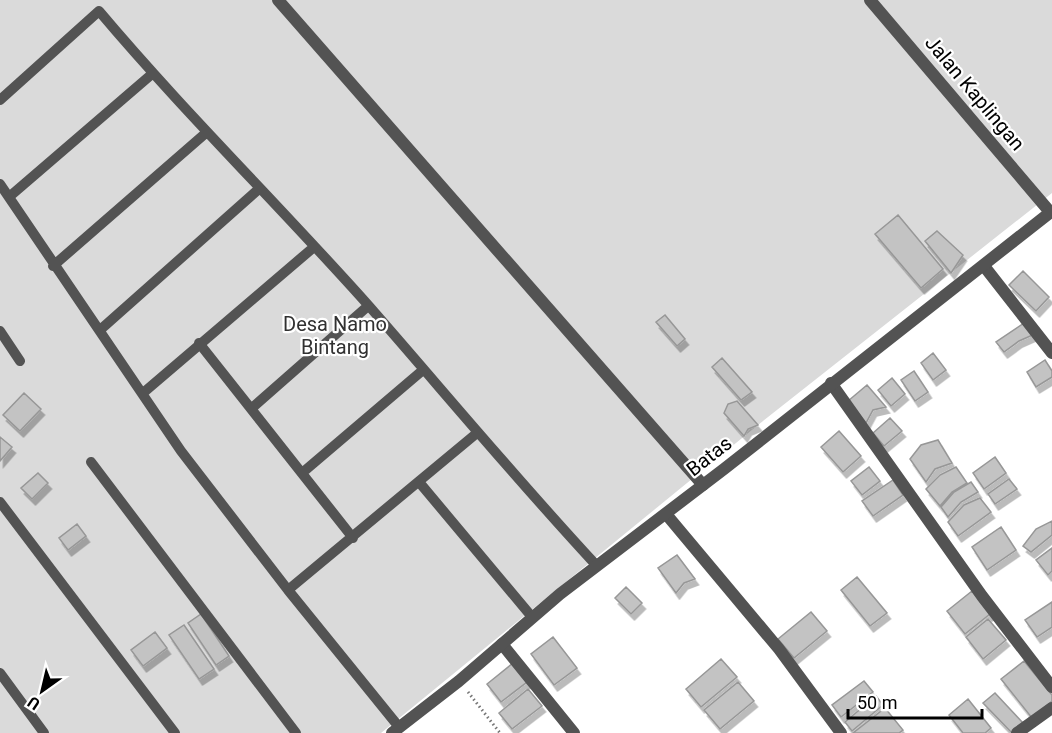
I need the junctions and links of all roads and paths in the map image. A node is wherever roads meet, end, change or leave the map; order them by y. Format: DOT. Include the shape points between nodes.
graph roads {
  1 [pos="278,0"];
  2 [pos="870,0"];
  3 [pos="152,74"];
  4 [pos="0,100"];
  5 [pos="207,132"];
  6 [pos="0,184"];
  7 [pos="260,188"];
  8 [pos="9,197"];
  9 [pos="1051,211"];
  10 [pos="314,247"];
  11 [pos="53,266"];
  12 [pos="984,266"];
  13 [pos="368,306"];
  14 [pos="100,330"];
  15 [pos="0,331"];
  16 [pos="199,343"];
  17 [pos="1052,353"];
  18 [pos="20,361"];
  19 [pos="423,370"];
  20 [pos="831,383"];
  21 [pos="143,393"];
  22 [pos="252,408"];
  23 [pos="477,433"];
  24 [pos="91,462"];
  25 [pos="302,473"];
  26 [pos="419,482"];
  27 [pos="703,485"];
  28 [pos="0,502"];
  29 [pos="666,514"];
  30 [pos="352,538"];
  31 [pos="597,566"];
  32 [pos="288,590"];
  33 [pos="532,617"];
  34 [pos="502,644"];
  35 [pos="0,673"];
  36 [pos="459,681"];
  37 [pos="1052,687"];
  38 [pos="1052,708"];
  39 [pos="395,730"];
  40 [pos="44,733"];
  41 [pos="175,733"];
  42 [pos="296,733"];
  43 [pos="500,733"];
  44 [pos="574,733"];
  45 [pos="841,733"];
  46 [pos="1017,733"];
  1 -- 27 [label="street"];
  2 -- 9 [label="street, Jalan Kaplingan"];
  3 -- 4 [label="lane" via="99,11"];
  3 -- 5 [label="lane"];
  3 -- 8 [label="lane"];
  5 -- 7 [label="lane"];
  5 -- 11 [label="lane"];
  6 -- 8 [label="lane"];
  7 -- 10 [label="lane"];
  7 -- 14 [label="lane"];
  8 -- 11 [label="lane"];
  9 -- 12 [label="street, Batas"];
  10 -- 13 [label="lane"];
  10 -- 16 [label="lane"];
  11 -- 14 [label="lane"];
  12 -- 17 [label="street"];
  12 -- 20 [label="street, Batas"];
  13 -- 19 [label="lane"];
  13 -- 22 [label="lane"];
  14 -- 21 [label="lane"];
  15 -- 18 [label="lane"];
  16 -- 21 [label="lane"];
  16 -- 22 [label="lane"];
  19 -- 23 [label="lane"];
  19 -- 25 [label="lane"];
  20 -- 27 [label="street, Batas"];
  20 -- 37 [label="street" via="982,596"];
  21 -- 32 [label="lane" via="181,451"];
  22 -- 25 [label="lane"];
  23 -- 26 [label="lane"];
  23 -- 31 [label="lane"];
  24 -- 42 [label="lane"];
  25 -- 30 [label="lane"];
  26 -- 30 [label="lane"];
  26 -- 33 [label="lane"];
  27 -- 29 [label="street, Batas"];
  28 -- 41 [label="lane"];
  29 -- 31 [label="street, Batas"];
  29 -- 45 [label="street" via="779,649"];
  30 -- 32 [label="lane"];
  31 -- 33 [label="street, Batas"];
  32 -- 39 [label="lane"];
  33 -- 34 [label="street, Batas"];
  34 -- 36 [label="street, Batas"];
  34 -- 44 [label="street"];
  35 -- 40 [label="lane"];
  36 -- 39 [label="street, Batas"];
  36 -- 43 [label="path"];
  38 -- 46 [label="street"];
}
